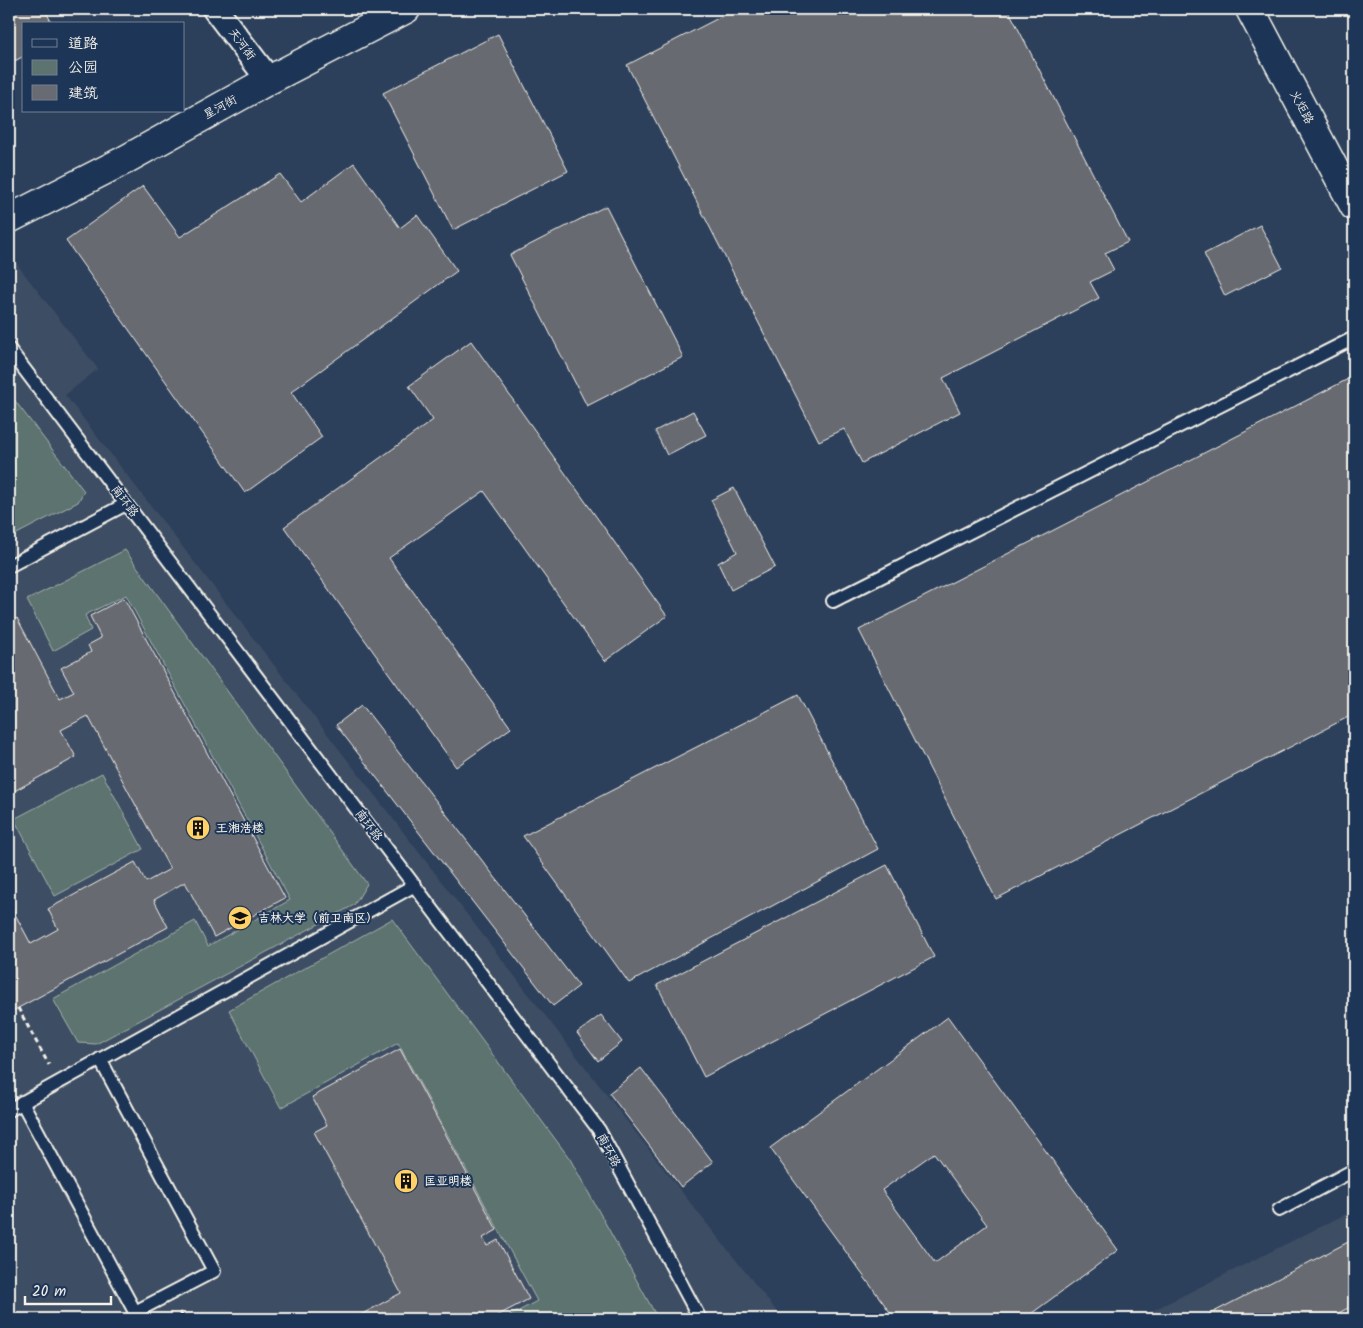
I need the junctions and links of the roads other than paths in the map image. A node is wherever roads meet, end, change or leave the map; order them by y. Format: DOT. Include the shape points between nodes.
graph roads {
  1 [pos="215,9"];
  2 [pos="406,9"];
  3 [pos="1250,9"];
  4 [pos="269,80"];
  5 [pos="1354,206"];
  6 [pos="9,219"];
  7 [pos="1354,338"];
  8 [pos="9,349"];
  9 [pos="126,504"];
  10 [pos="9,566"];
  11 [pos="833,601"];
  12 [pos="415,885"];
  13 [pos="100,1060"];
  14 [pos="22,1102"];
  15 [pos="9,1110"];
  16 [pos="1354,1170"];
  17 [pos="1280,1210"];
  18 [pos="700,1319"];
  1 -- 4 [label="street, 天河街"];
  2 -- 4 [label="street, 星河街"];
  3 -- 5 [label="street, 火炬路"];
  4 -- 6 [label="street, 星河街" via="123,161"];
  7 -- 11 [label="lane"];
  8 -- 9 [label="lane, 南环路"];
  9 -- 10 [label="lane"];
  9 -- 12 [label="lane, 南环路"];
  12 -- 13 [label="lane"];
  12 -- 18 [label="lane, 南环路" via="599,1130"];
  13 -- 14 [label="lane"];
  13 -- 14 [label="lane" via="214,1271 135,1312"];
  14 -- 15 [label="lane"];
  16 -- 17 [label="lane"];
}
